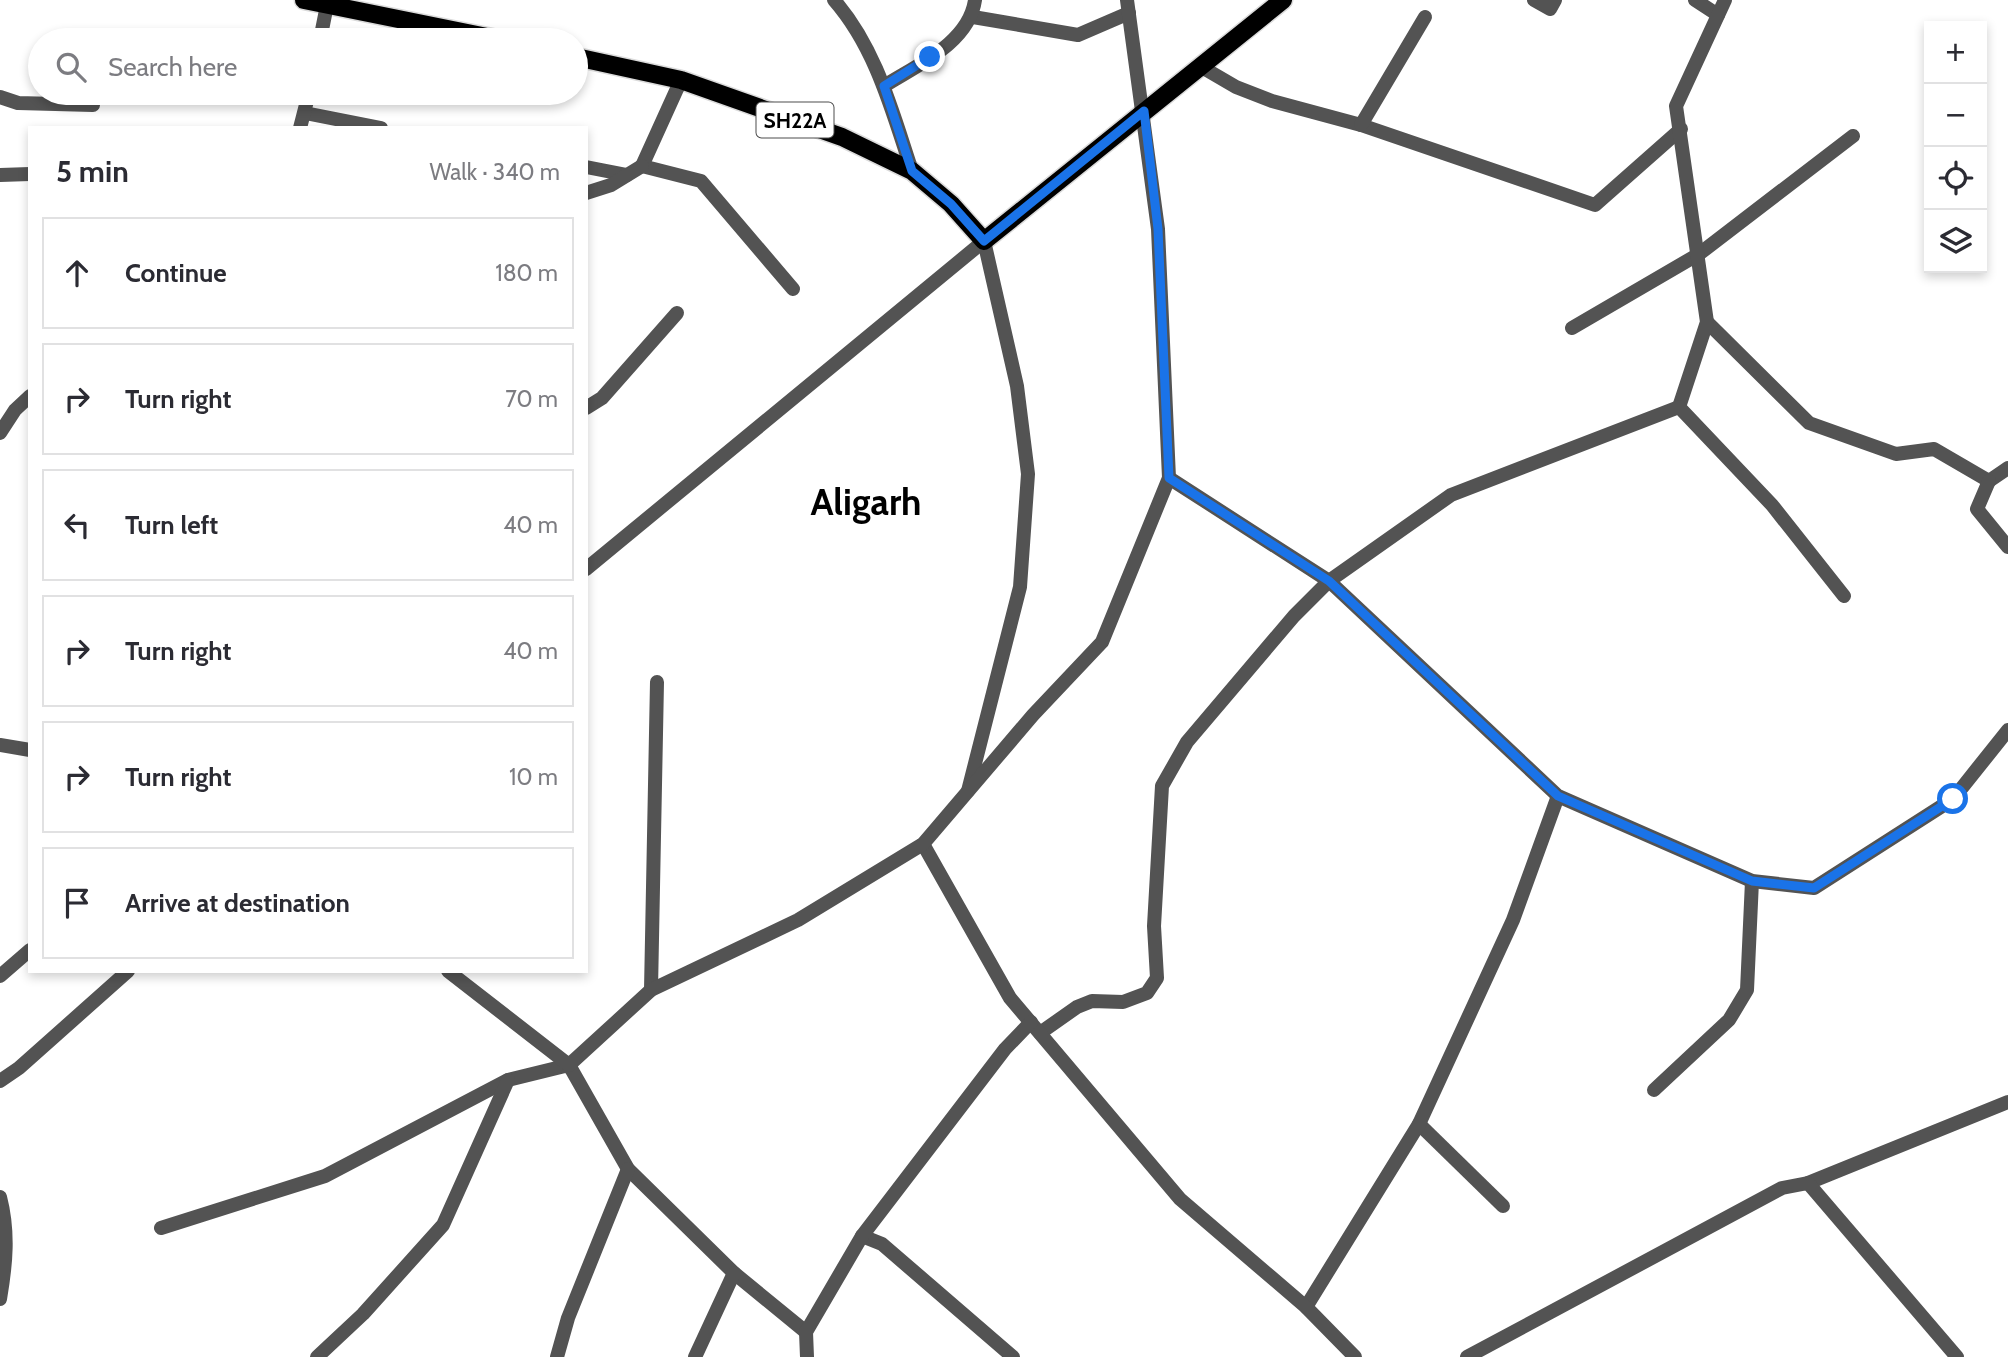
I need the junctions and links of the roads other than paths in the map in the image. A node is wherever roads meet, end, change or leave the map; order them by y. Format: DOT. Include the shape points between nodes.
graph roads {
  1 [pos="304,0"];
  2 [pos="834,0"];
  3 [pos="975,0"];
  4 [pos="1283,0"];
  5 [pos="1534,0"];
  6 [pos="1555,0"];
  7 [pos="1695,0"];
  8 [pos="1725,0"];
  9 [pos="327,5"];
  10 [pos="1128,7"];
  11 [pos="1718,15"];
  12 [pos="973,17"];
  13 [pos="1425,17"];
  14 [pos="322,28"];
  15 [pos="442,28"];
  16 [pos="588,60"];
  17 [pos="1200,66"];
  18 [pos="681,80"];
  19 [pos="884,86"];
  20 [pos="0,97"];
  21 [pos="28,103"];
  22 [pos="306,105"];
  23 [pos="1144,111"];
  24 [pos="304,113"];
  25 [pos="1361,125"];
  26 [pos="301,126"];
  27 [pos="371,126"];
  28 [pos="1681,129"];
  29 [pos="1853,136"];
  30 [pos="642,166"];
  31 [pos="588,167"];
  32 [pos="912,171"];
  33 [pos="28,173"];
  34 [pos="0,174"];
  35 [pos="627,175"];
  36 [pos="588,191"];
  37 [pos="984,241"];
  38 [pos="1699,254"];
  39 [pos="793,289"];
  40 [pos="677,313"];
  41 [pos="1707,322"];
  42 [pos="1572,328"];
  43 [pos="28,398"];
  44 [pos="588,407"];
  45 [pos="1679,407"];
  46 [pos="0,433"];
  47 [pos="2008,468"];
  48 [pos="1169,478"];
  49 [pos="1989,481"];
  50 [pos="2008,547"];
  51 [pos="588,567"];
  52 [pos="1329,581"];
  53 [pos="1844,596"];
  54 [pos="657,682"];
  55 [pos="2008,730"];
  56 [pos="0,745"];
  57 [pos="28,750"];
  58 [pos="968,791"];
  59 [pos="1558,796"];
  60 [pos="923,844"];
  61 [pos="1752,881"];
  62 [pos="28,952"];
  63 [pos="126,973"];
  64 [pos="451,973"];
  65 [pos="0,976"];
  66 [pos="651,990"];
  67 [pos="1036,1027"];
  68 [pos="569,1065"];
  69 [pos="508,1080"];
  70 [pos="0,1081"];
  71 [pos="1654,1090"];
  72 [pos="2008,1102"];
  73 [pos="1419,1124"];
  74 [pos="628,1169"];
  75 [pos="1808,1183"];
  76 [pos="0,1197"];
  77 [pos="1503,1206"];
  78 [pos="161,1228"];
  79 [pos="862,1236"];
  80 [pos="734,1273"];
  81 [pos="0,1299"];
  82 [pos="1306,1307"];
  83 [pos="806,1332"];
  84 [pos="1474,1355"];
  85 [pos="317,1357"];
  86 [pos="556,1357"];
  87 [pos="695,1357"];
  88 [pos="807,1357"];
  89 [pos="1013,1357"];
  90 [pos="1355,1357"];
  91 [pos="1957,1357"];
  1 -- 9 [label="main road"];
  2 -- 19 [label="street" via="857,26"];
  3 -- 12 [label="street"];
  4 -- 17 [label="main road"];
  5 -- 6 [label="street" via="1550,9"];
  7 -- 11 [label="street"];
  8 -- 11 [label="street"];
  9 -- 14 [label="street"];
  9 -- 15 [label="main road"];
  10 -- 12 [label="street" via="1078,34"];
  10 -- 23 [label="street"];
  11 -- 28 [label="street" via="1676,106"];
  12 -- 19 [label="street" via="950,41"];
  13 -- 25 [label="street"];
  16 -- 18 [label="main road, SH22A"];
  17 -- 23 [label="main road"];
  17 -- 25 [label="street" via="1272,101"];
  18 -- 30 [label="street"];
  18 -- 32 [label="main road, SH22A" via="842,137"];
  19 -- 32 [label="street"];
  20 -- 21 [label="street"];
  22 -- 24 [label="street"];
  23 -- 37 [label="main road"];
  23 -- 48 [label="street" via="1158,229"];
  24 -- 26 [label="street"];
  24 -- 27 [label="street"];
  25 -- 28 [label="street" via="1595,205"];
  28 -- 38 [label="street"];
  29 -- 38 [label="street"];
  30 -- 35 [label="street"];
  30 -- 39 [label="street" via="701,181"];
  31 -- 35 [label="street"];
  32 -- 37 [label="main road, SH22A" via="951,204"];
  33 -- 34 [label="street"];
  35 -- 36 [label="street"];
  37 -- 51 [label="street"];
  37 -- 58 [label="street" via="1017,386 1028,474 1020,587"];
  38 -- 41 [label="street"];
  38 -- 42 [label="street"];
  40 -- 44 [label="street" via="602,398"];
  41 -- 45 [label="street"];
  41 -- 49 [label="street" via="1809,424 1896,454 1934,449"];
  43 -- 46 [label="street"];
  45 -- 52 [label="street" via="1451,495"];
  45 -- 53 [label="street" via="1773,505"];
  47 -- 49 [label="street"];
  48 -- 52 [label="street"];
  48 -- 58 [label="street" via="1102,642"];
  49 -- 50 [label="street" via="1977,509"];
  52 -- 59 [label="street"];
  52 -- 67 [label="street" via="1187,742 1162,786 1154,926 1157,978 1147,993 1123,1002 1092,1002"];
  54 -- 66 [label="street"];
  55 -- 61 [label="street" via="1953,799 1814,888"];
  56 -- 57 [label="street"];
  58 -- 60 [label="street"];
  59 -- 61 [label="street"];
  59 -- 73 [label="street" via="1513,920"];
  60 -- 66 [label="street" via="798,920"];
  60 -- 67 [label="street" via="1010,998"];
  61 -- 71 [label="street" via="1747,989 1729,1020"];
  62 -- 65 [label="street"];
  63 -- 70 [label="street"];
  64 -- 68 [label="street"];
  66 -- 68 [label="street"];
  67 -- 79 [label="street" via="1005,1049"];
  67 -- 82 [label="street" via="1180,1199"];
  68 -- 69 [label="street"];
  68 -- 74 [label="street"];
  69 -- 78 [label="street" via="326,1176"];
  69 -- 85 [label="street" via="443,1225 363,1314"];
  72 -- 75 [label="street"];
  73 -- 77 [label="street"];
  73 -- 82 [label="street"];
  74 -- 80 [label="street"];
  74 -- 86 [label="street"];
  75 -- 84 [label="street" via="1782,1188"];
  75 -- 91 [label="street"];
  76 -- 81 [label="street" via="6,1261"];
  79 -- 83 [label="street"];
  79 -- 89 [label="street" via="882,1244"];
  80 -- 83 [label="street"];
  80 -- 87 [label="street"];
  82 -- 90 [label="street"];
  83 -- 88 [label="street"];
}
